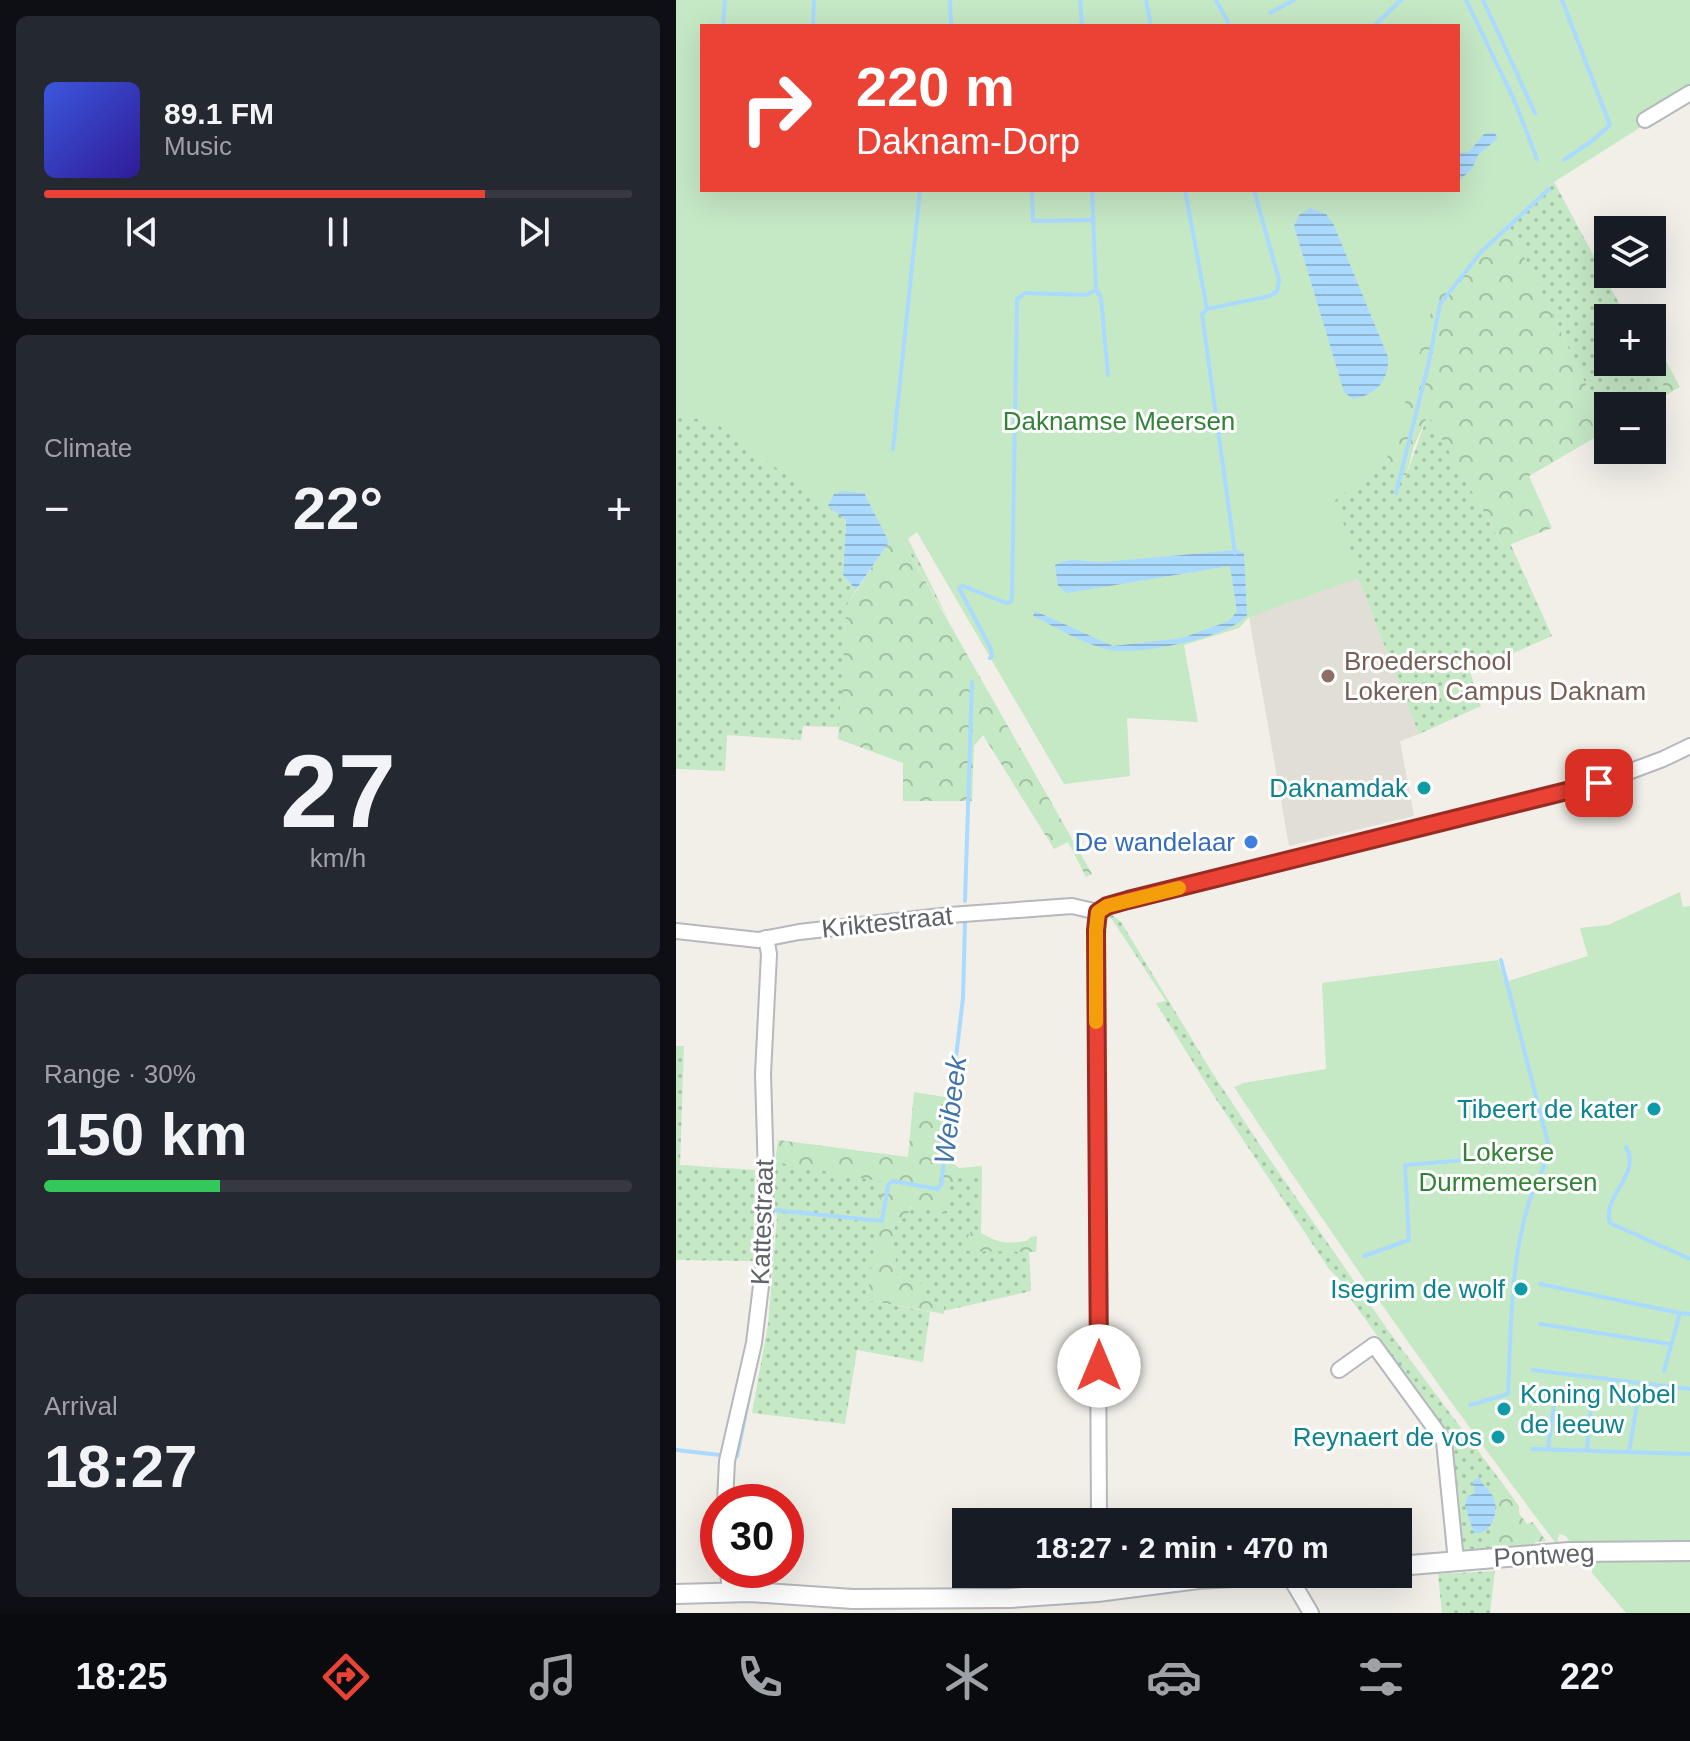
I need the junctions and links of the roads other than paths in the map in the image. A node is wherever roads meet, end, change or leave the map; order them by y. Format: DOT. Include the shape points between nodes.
graph roads {
  1 [pos="1690,93"];
  2 [pos="1645,120"];
  3 [pos="1690,746"];
  4 [pos="1098,912"];
  5 [pos="676,931"];
  6 [pos="766,938"];
  7 [pos="1339,1370"];
  8 [pos="726,1484"];
  9 [pos="1099,1508"];
  10 [pos="1690,1551"];
  11 [pos="1456,1561"];
  12 [pos="1412,1565"];
  13 [pos="730,1588"];
  14 [pos="1068,1588"];
  15 [pos="1298,1588"];
  16 [pos="730,1593"];
  17 [pos="676,1594"];
  18 [pos="854,1606"];
  19 [pos="1311,1613"];
  1 -- 2 [label="street"];
  3 -- 4 [label="street" via="1599,783 1128,900"];
  4 -- 6 [label="street, Kriktestraat" via="1072,906 950,915"];
  4 -- 9 [label="street"];
  5 -- 6 [label="street, Kriktestraat"];
  6 -- 8 [label="street, Kattestraat" via="764,1261"];
  7 -- 11 [label="street" via="1374,1345 1444,1441"];
  10 -- 11 [label="street, Pontweg" via="1569,1552"];
  11 -- 12 [label="street, Pontweg"];
  13 -- 16 [label="street"];
  14 -- 18 [label="street" via="1010,1598"];
  15 -- 19 [label="street"];
  16 -- 17 [label="street"];
  16 -- 18 [label="street"];
}
